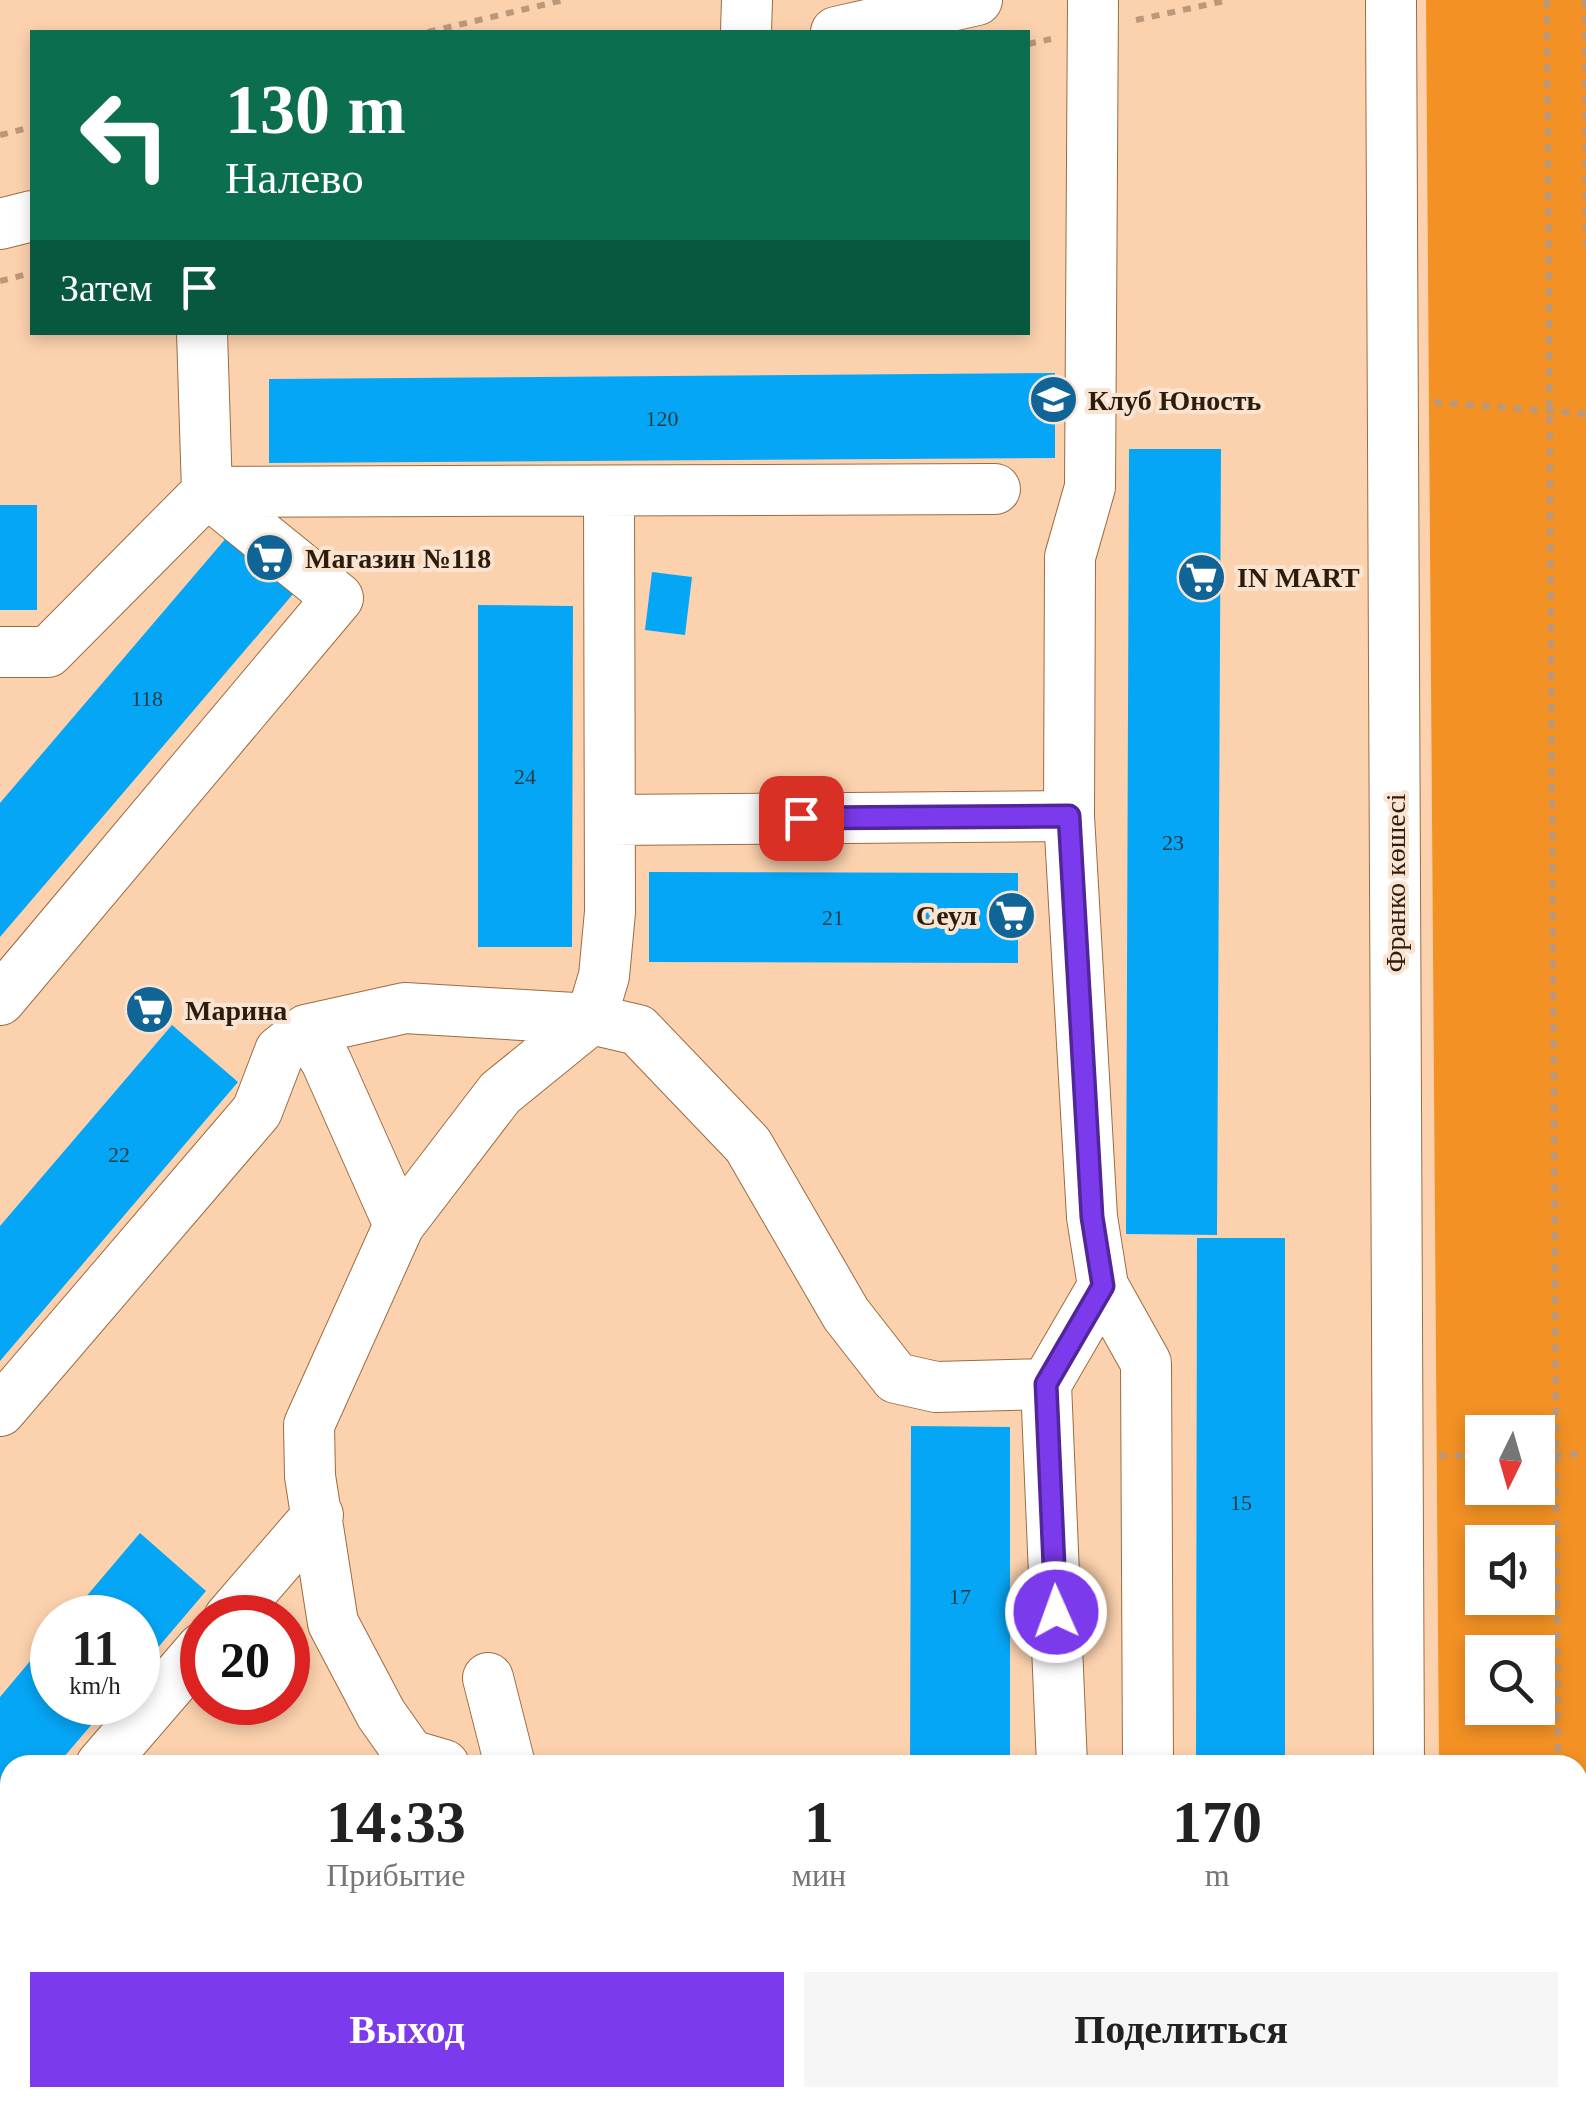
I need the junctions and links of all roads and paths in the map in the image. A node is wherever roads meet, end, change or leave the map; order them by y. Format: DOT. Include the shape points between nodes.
graph roads {
  1 [pos="564,0"];
  2 [pos="747,0"];
  3 [pos="977,0"];
  4 [pos="1093,0"];
  5 [pos="1391,0"];
  6 [pos="1547,0"];
  7 [pos="1585,0"];
  8 [pos="436,30"];
  9 [pos="746,30"];
  10 [pos="845,30"];
  11 [pos="30,128"];
  12 [pos="0,135"];
  13 [pos="30,216"];
  14 [pos="0,224"];
  15 [pos="1586,245"];
  16 [pos="30,274"];
  17 [pos="0,281"];
  18 [pos="202,335"];
  19 [pos="1393,399"];
  20 [pos="1550,409"];
  21 [pos="1586,414"];
  22 [pos="996,489"];
  23 [pos="609,490"];
  24 [pos="208,492"];
  25 [pos="0,652"];
  26 [pos="1069,816"];
  27 [pos="610,820"];
  28 [pos="0,1000"];
  29 [pos="591,1019"];
  30 [pos="306,1030"];
  31 [pos="399,1225"];
  32 [pos="1103,1286"];
  33 [pos="1046,1384"];
  34 [pos="0,1411"];
  35 [pos="1555,1454"];
  36 [pos="1558,1454"];
  37 [pos="1586,1454"];
  38 [pos="318,1515"];
  39 [pos="249,1595"];
  40 [pos="180,1673"];
  41 [pos="488,1678"];
  42 [pos="110,1755"];
  43 [pos="413,1755"];
  44 [pos="507,1755"];
  45 [pos="1062,1755"];
  46 [pos="1148,1755"];
  47 [pos="1399,1755"];
  48 [pos="1558,1755"];
  1 -- 8 [label="path"];
  2 -- 9 [label="street"];
  3 -- 10 [label="street"];
  4 -- 26 [label="street" via="1090,487 1070,557"];
  5 -- 19 [label="street, Франко көшесі"];
  6 -- 20 [label="path"];
  7 -- 15 [label="path"];
  11 -- 12 [label="path"];
  13 -- 14 [label="street"];
  16 -- 17 [label="path"];
  18 -- 24 [label="street"];
  19 -- 20 [label="path"];
  19 -- 47 [label="street, Франко көшесі"];
  20 -- 21 [label="path"];
  20 -- 36 [label="path"];
  22 -- 23 [label="street"];
  23 -- 24 [label="street"];
  23 -- 27 [label="street"];
  24 -- 25 [label="street" via="48,652"];
  24 -- 28 [label="street" via="338,598"];
  26 -- 27 [label="street"];
  26 -- 32 [label="street" via="1092,1217"];
  27 -- 29 [label="street" via="604,976"];
  29 -- 30 [label="street" via="405,1008"];
  29 -- 31 [label="street" via="500,1093"];
  29 -- 33 [label="street" via="638,1030 748,1145 846,1314 896,1378 936,1387"];
  30 -- 31 [label="street"];
  30 -- 34 [label="street" via="280,1051 257,1111"];
  31 -- 38 [label="street" via="309,1425"];
  32 -- 33 [label="street"];
  32 -- 46 [label="street" via="1146,1363"];
  33 -- 45 [label="street"];
  35 -- 36 [label="path"];
  36 -- 37 [label="path"];
  36 -- 48 [label="path"];
  38 -- 39 [label="street"];
  38 -- 43 [label="street" via="333,1624 380,1714"];
  40 -- 42 [label="street"];
  41 -- 44 [label="street"];
}
